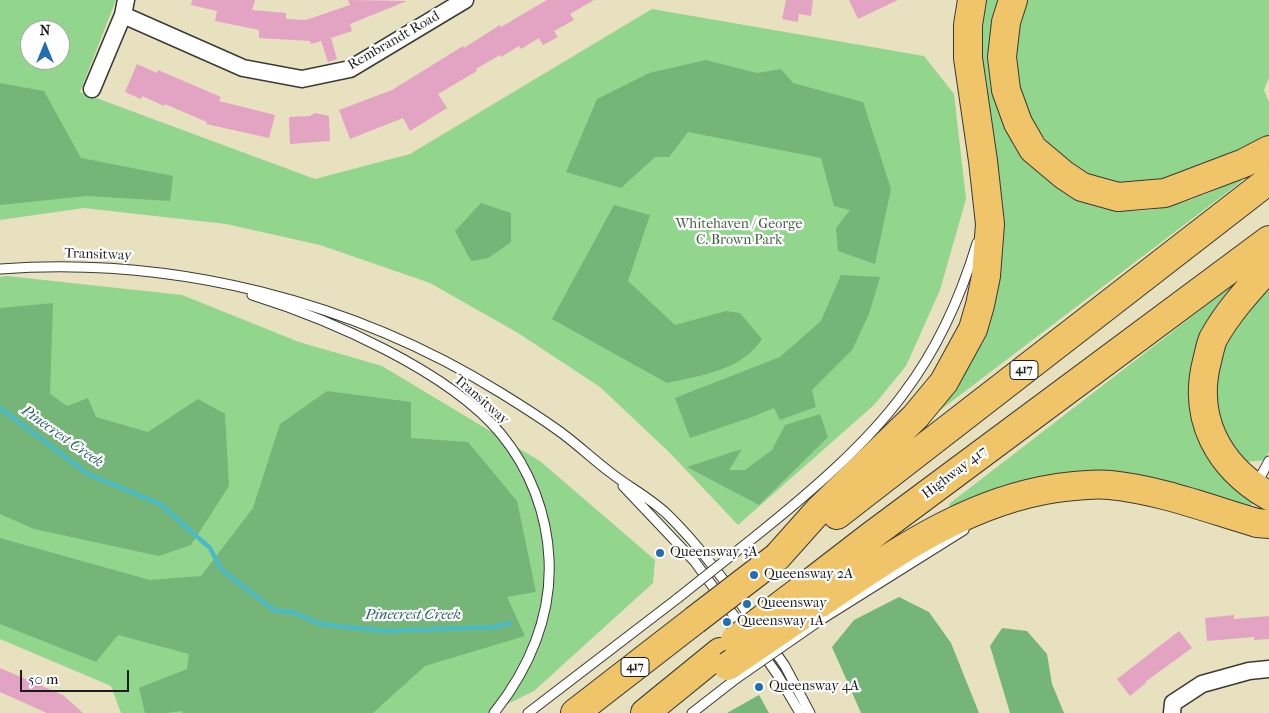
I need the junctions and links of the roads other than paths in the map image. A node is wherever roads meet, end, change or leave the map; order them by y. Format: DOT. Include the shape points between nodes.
graph roads {
  1 [pos="465,0"];
  2 [pos="972,0"];
  3 [pos="1013,0"];
  4 [pos="124,7"];
  5 [pos="92,89"];
  6 [pos="1269,150"];
  7 [pos="983,161"];
  8 [pos="1269,180"];
  9 [pos="1269,240"];
  10 [pos="1269,267"];
  11 [pos="0,269"];
  12 [pos="194,278"];
  13 [pos="1269,461"];
  14 [pos="611,473"];
  15 [pos="1262,491"];
  16 [pos="1269,524"];
  17 [pos="777,557"];
  18 [pos="812,606"];
  19 [pos="728,665"];
  20 [pos="1269,669"];
  21 [pos="494,713"];
  22 [pos="528,713"];
  23 [pos="575,713"];
  24 [pos="645,713"];
  25 [pos="653,713"];
  26 [pos="692,713"];
  27 [pos="800,713"];
  28 [pos="810,713"];
  29 [pos="1172,713"];
  1 -- 4 [label="street, Rembrandt Road" via="350,69 302,79 243,68"];
  2 -- 7 [label="highway" via="967,43"];
  3 -- 6 [label="highway" via="1006,22 1002,57 1006,90 1018,123 1033,149 1082,187 1118,197 1166,193 1244,164"];
  4 -- 5 [label="street"];
  7 -- 17 [label="highway" via="990,224 989,248 980,305 964,347 944,382 916,417 819,510"];
  7 -- 22 [label="lane, bridge" via="984,199 978,242 954,306 932,350 904,393 866,437 757,534"];
  8 -- 17 [label="highway, 417" via="842,511"];
  9 -- 18 [label="highway, Highway 417" via="871,536"];
  10 -- 15 [label="highway" via="1242,296 1212,340 1204,374 1203,406 1213,439 1222,455 1233,469"];
  11 -- 12 [label="lane, Transitway" via="80,268"];
  12 -- 14 [label="lane, Transitway" via="312,307 350,319 416,348 500,392 562,433"];
  12 -- 21 [label="lane, Transitway" via="290,308 397,356 470,404 493,425 511,448 536,496 546,531 550,571 546,608 529,659"];
  13 -- 15 [label="lane"];
  14 -- 27 [label="lane, Transitway" via="695,562 777,674"];
  14 -- 28 [label="lane, Transitway" via="667,514 705,556 785,666"];
  16 -- 18 [label="highway" via="1144,490 1108,485 1032,492 966,514"];
  17 -- 23 [label="highway, 417, bridge"];
  18 -- 19 [label="highway, bridge"];
  19 -- 24 [label="highway"];
  19 -- 25 [label="highway"];
  19 -- 26 [label="lane"];
  20 -- 29 [label="street" via="1202,684 1173,703"];
}
